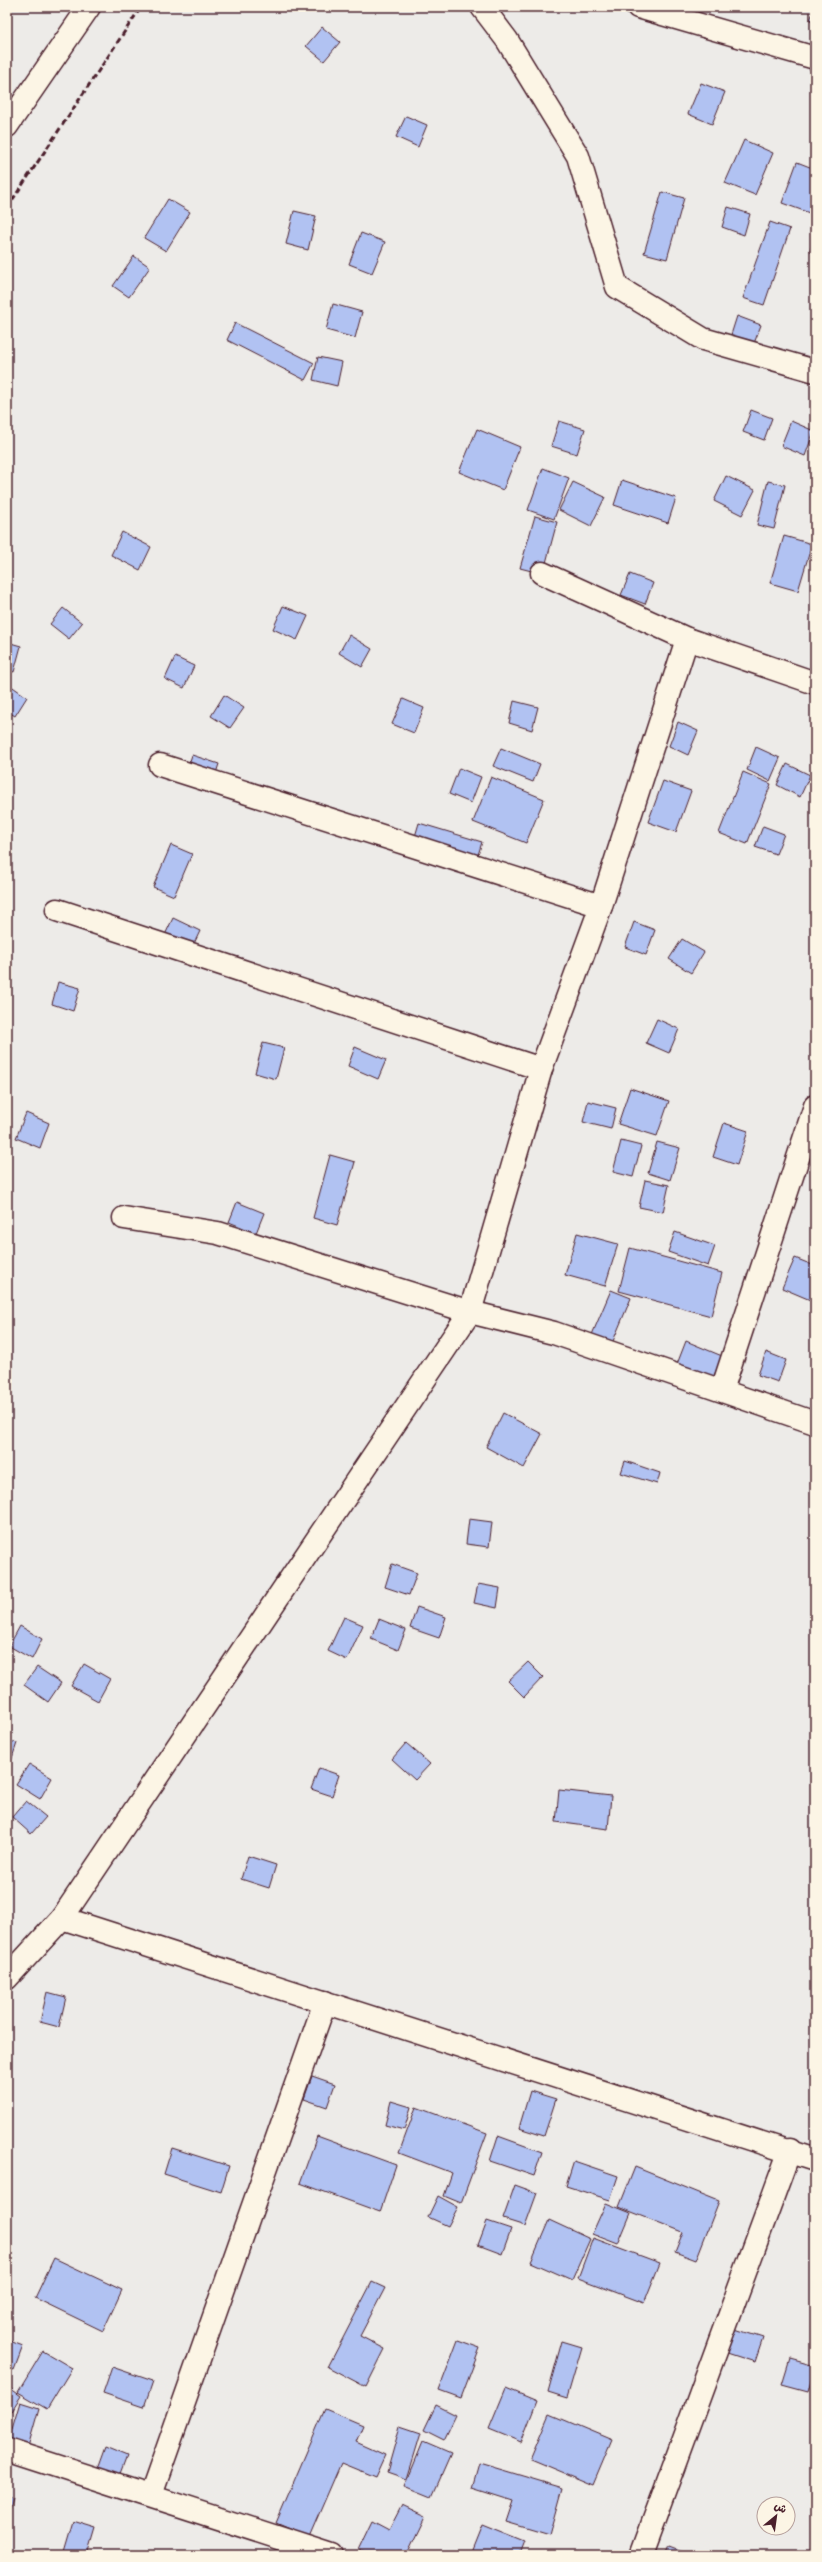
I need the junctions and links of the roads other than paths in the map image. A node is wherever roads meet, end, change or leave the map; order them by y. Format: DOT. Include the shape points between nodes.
graph roads {
  1 [pos="89,7"];
  2 [pos="482,7"];
  3 [pos="638,7"];
  4 [pos="815,58"];
  5 [pos="7,126"];
  6 [pos="815,371"];
  7 [pos="542,573"];
  8 [pos="687,639"];
  9 [pos="815,683"];
  10 [pos="160,765"];
  11 [pos="601,906"];
  12 [pos="57,910"];
  13 [pos="541,1068"];
  14 [pos="815,1106"];
  15 [pos="124,1218"];
  16 [pos="470,1312"];
  17 [pos="722,1390"];
  18 [pos="815,1423"];
  19 [pos="62,1918"];
  20 [pos="7,1978"];
  21 [pos="325,2002"];
  22 [pos="790,2150"];
  23 [pos="815,2160"];
  24 [pos="7,2450"];
  25 [pos="151,2495"];
  26 [pos="332,2555"];
  27 [pos="640,2555"];
  1 -- 5 [label="street"];
  2 -- 6 [label="street" via="507,40 578,156 617,287 703,340"];
  3 -- 4 [label="street"];
  7 -- 8 [label="street"];
  8 -- 9 [label="street"];
  8 -- 11 [label="street"];
  10 -- 11 [label="street"];
  11 -- 13 [label="street"];
  12 -- 13 [label="street"];
  13 -- 16 [label="street"];
  14 -- 17 [label="street"];
  15 -- 16 [label="street" via="218,1233"];
  16 -- 17 [label="street" via="554,1333"];
  16 -- 19 [label="street"];
  17 -- 18 [label="street"];
  19 -- 20 [label="street"];
  19 -- 21 [label="street"];
  21 -- 22 [label="street"];
  21 -- 25 [label="street"];
  22 -- 23 [label="street"];
  22 -- 27 [label="street"];
  24 -- 25 [label="street"];
  25 -- 26 [label="street"];
}
